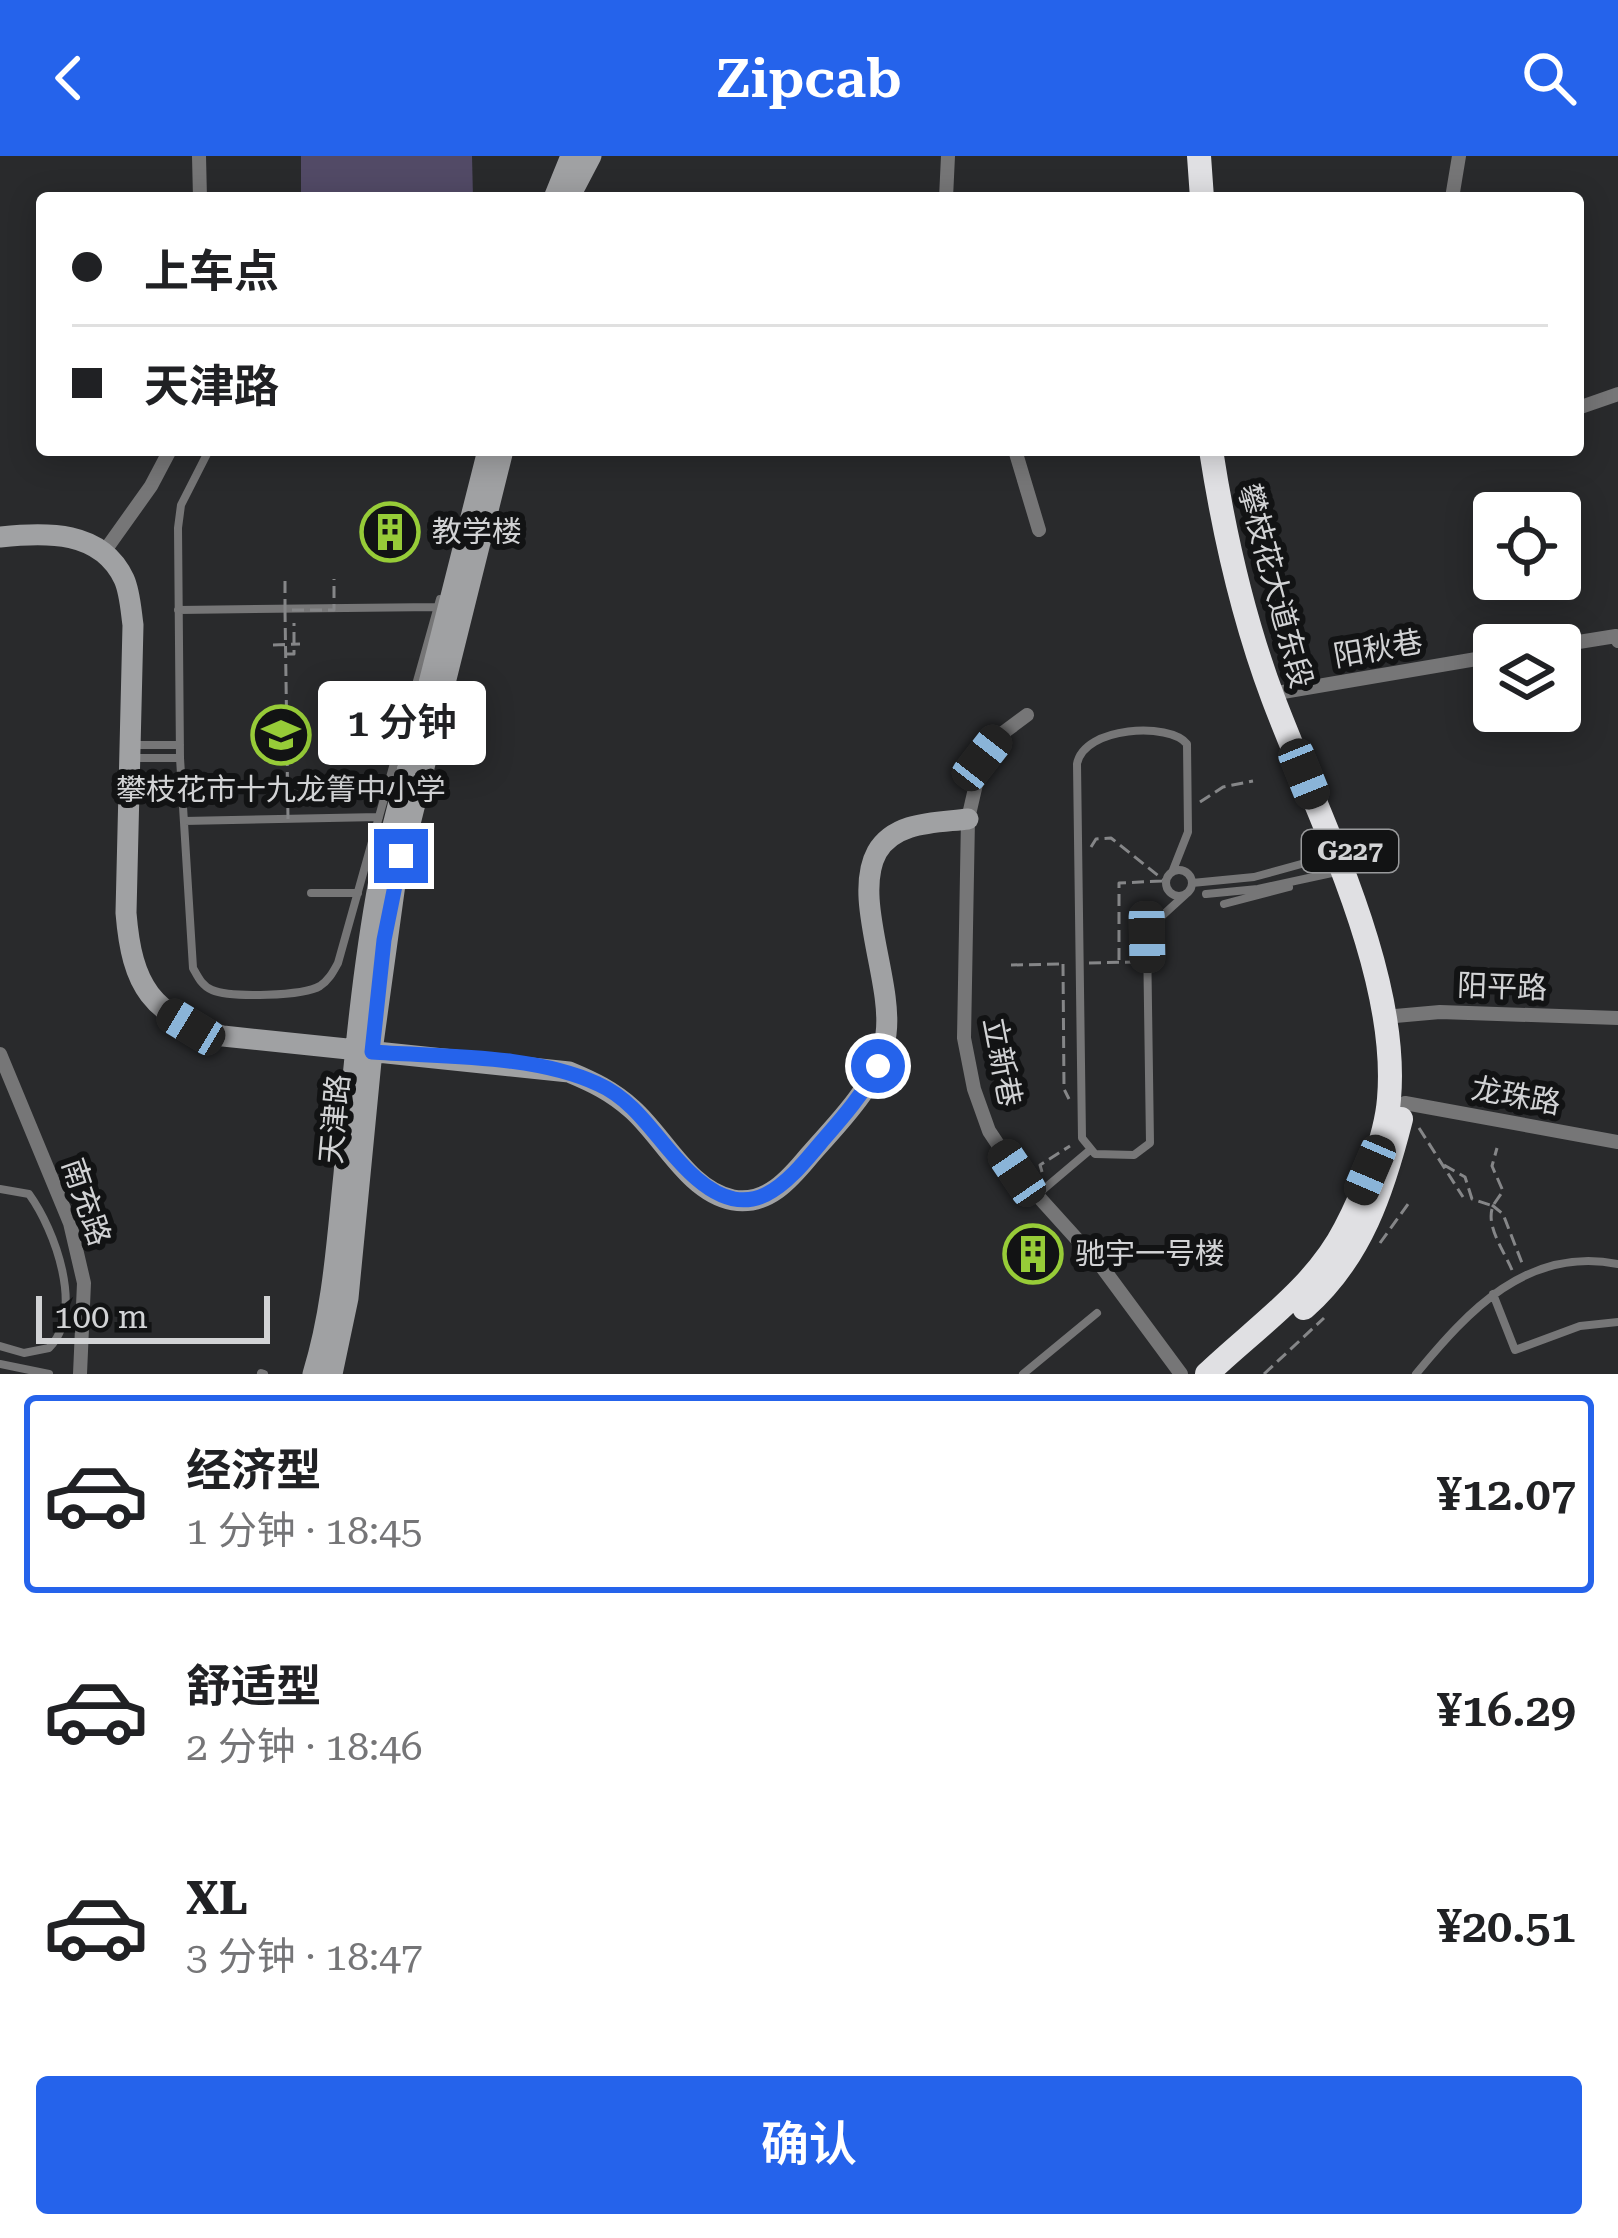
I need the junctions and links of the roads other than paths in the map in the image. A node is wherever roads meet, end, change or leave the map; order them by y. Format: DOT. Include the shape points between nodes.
graph roads {
  1 [pos="200,156"];
  2 [pos="571,156"];
  3 [pos="591,156"];
  4 [pos="948,156"];
  5 [pos="1186,156"];
  6 [pos="1199,156"];
  7 [pos="1459,156"];
  8 [pos="200,192"];
  9 [pos="556,192"];
  10 [pos="572,192"];
  11 [pos="946,192"];
  12 [pos="1189,192"];
  13 [pos="1202,192"];
  14 [pos="1453,192"];
  15 [pos="1618,394"];
  16 [pos="1584,406"];
  17 [pos="167,456"];
  18 [pos="206,456"];
  19 [pos="483,456"];
  20 [pos="484,456"];
  21 [pos="502,456"];
  22 [pos="1017,456"];
  23 [pos="1212,456"];
  24 [pos="1226,456"];
  25 [pos="1039,530"];
  26 [pos="0,537"];
  27 [pos="104,552"];
  28 [pos="437,607"];
  29 [pos="178,610"];
  30 [pos="1618,641"];
  31 [pos="1581,642"];
  32 [pos="1473,660"];
  33 [pos="1279,693"];
  34 [pos="1027,715"];
  35 [pos="180,745"];
  36 [pos="130,752"];
  37 [pos="180,758"];
  38 [pos="379,817"];
  39 [pos="968,819"];
  40 [pos="184,820"];
  41 [pos="1339,863"];
  42 [pos="1173,870"];
  43 [pos="1307,880"];
  44 [pos="1192,883"];
  45 [pos="358,892"];
  46 [pos="311,893"];
  47 [pos="1186,894"];
  48 [pos="1206,894"];
  49 [pos="1224,904"];
  50 [pos="1392,1016"];
  51 [pos="1618,1018"];
  52 [pos="364,1051"];
  53 [pos="0,1054"];
  54 [pos="1405,1103"];
  55 [pos="1618,1142"];
  56 [pos="1090,1150"];
  57 [pos="0,1189"];
  58 [pos="1037,1195"];
  59 [pos="1618,1264"];
  60 [pos="1492,1294"];
  61 [pos="1097,1313"];
  62 [pos="1618,1322"];
  63 [pos="0,1346"];
  64 [pos="0,1364"];
  65 [pos="49,1374"];
  66 [pos="80,1374"];
  67 [pos="313,1374"];
  68 [pos="332,1374"];
  69 [pos="1023,1374"];
  70 [pos="1181,1374"];
  71 [pos="1208,1374"];
  72 [pos="1231,1374"];
  73 [pos="1416,1374"];
  1 -- 8 [label="street"];
  2 -- 9 [label="main road"];
  3 -- 10 [label="main road"];
  4 -- 11 [label="street"];
  5 -- 12 [label="highway"];
  6 -- 13 [label="highway"];
  7 -- 14 [label="street"];
  15 -- 16 [label="street"];
  17 -- 27 [label="street"];
  18 -- 29 [label="lane" via="181,505"];
  19 -- 28 [label="lane"];
  20 -- 52 [label="main road" via="383,862 369,938"];
  21 -- 52 [label="main road, 天津路" via="395,884"];
  22 -- 25 [label="street"];
  23 -- 33 [label="highway, 攀枝花大道东段 / G227" via="1241,600"];
  24 -- 33 [label="highway, 攀枝花大道东段 / G227"];
  26 -- 27 [label="main road" via="75,538"];
  27 -- 36 [label="main road" via="125,580 133,626"];
  28 -- 29 [label="lane"];
  28 -- 38 [label="lane"];
  29 -- 35 [label="lane"];
  30 -- 31 [label="street"];
  32 -- 33 [label="street, 阳秋巷"];
  33 -- 41 [label="highway, 攀枝花大道东段 / G227"];
  33 -- 50 [label="highway, 攀枝花大道东段 / G227" via="1353,858"];
  34 -- 39 [label="street, 立新巷" via="982,758"];
  35 -- 36 [label="lane"];
  35 -- 37 [label="lane"];
  36 -- 37 [label="lane"];
  36 -- 52 [label="main road" via="126,913 141,985 191,1027"];
  37 -- 40 [label="lane"];
  38 -- 40 [label="lane"];
  38 -- 45 [label="lane"];
  39 -- 52 [label="main road" via="914,825 875,855 871,902 887,1005 878,1066 774,1192 733,1200 715,1192 636,1112 569,1072"];
  39 -- 58 [label="street, 立新巷" via="964,1038 989,1131"];
  40 -- 45 [label="lane" via="193,968 213,990 317,988 338,963"];
  41 -- 43 [label="lane"];
  41 -- 44 [label="lane"];
  41 -- 50 [label="highway, 攀枝花大道东段 / G227"];
  42 -- 44 [label="lane" via="1187,872"];
  42 -- 47 [label="lane" via="1165,881 1171,893"];
  42 -- 56 [label="lane" via="1190,817 1187,744 1177,733 1112,734 1083,746 1082,1138"];
  43 -- 48 [label="lane"];
  43 -- 49 [label="lane"];
  44 -- 47 [label="lane"];
  45 -- 46 [label="lane"];
  47 -- 56 [label="lane" via="1147,937 1150,1143 1134,1155"];
  50 -- 51 [label="street, 阳平路"];
  50 -- 54 [label="highway, 攀枝花大道东段 / G227"];
  50 -- 71 [label="highway, 攀枝花大道东段 / G227" via="1390,1101 1344,1232 1312,1279"];
  52 -- 67 [label="main road"];
  52 -- 68 [label="main road, 天津路" via="348,1298"];
  53 -- 66 [label="street, 南充路" via="70,1223 84,1283"];
  54 -- 55 [label="street, 龙珠路"];
  54 -- 72 [label="highway, 攀枝花大道东段 / G227" via="1360,1239 1328,1287"];
  56 -- 58 [label="lane"];
  57 -- 63 [label="lane" via="28,1194 36,1204 65,1311 49,1348 24,1353"];
  58 -- 70 [label="street, 立新巷"];
  59 -- 60 [label="lane" via="1577,1262"];
  60 -- 62 [label="lane" via="1515,1350 1580,1326"];
  60 -- 73 [label="lane"];
  61 -- 69 [label="lane"];
  64 -- 65 [label="lane"];
}
